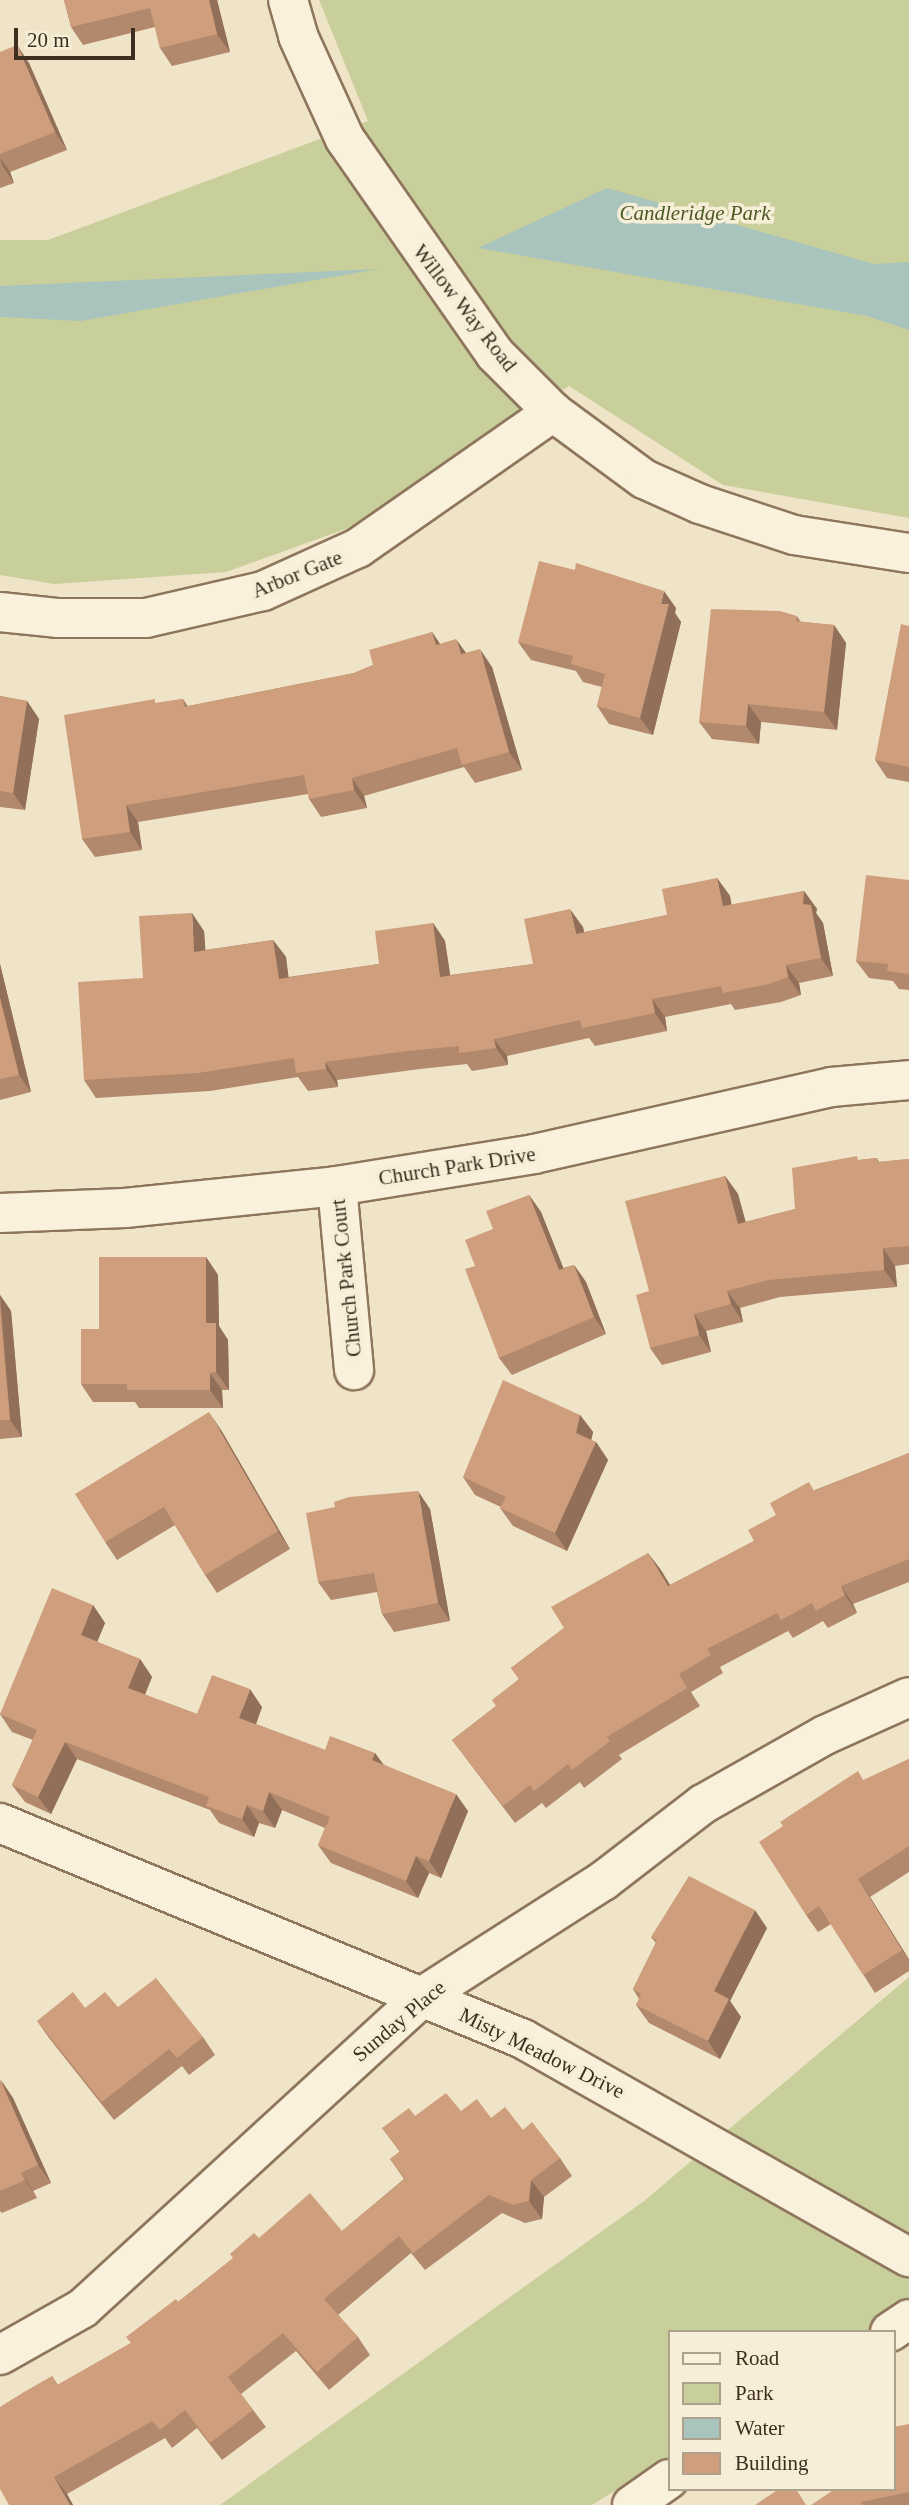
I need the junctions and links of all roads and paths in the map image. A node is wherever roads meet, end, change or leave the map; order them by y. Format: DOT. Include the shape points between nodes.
graph roads {
  1 [pos="288,0"];
  2 [pos="553,412"];
  3 [pos="909,553"];
  4 [pos="0,612"];
  5 [pos="909,1080"];
  6 [pos="337,1186"];
  7 [pos="0,1213"];
  8 [pos="355,1370"];
  9 [pos="909,1697"];
  10 [pos="0,1823"];
  11 [pos="422,1996"];
  12 [pos="909,2257"];
  13 [pos="909,2319"];
  14 [pos="893,2330"];
  15 [pos="0,2356"];
  16 [pos="668,2480"];
  17 [pos="632,2505"];
  1 -- 2 [label="street, Willow Way Road" via="298,36 345,139 495,354"];
  2 -- 3 [label="street, Willow Way Road" via="644,479 700,504 794,535"];
  2 -- 4 [label="street, Arbor Gate" via="379,535 263,592 146,618 57,618"];
  5 -- 6 [label="street, Church Park Drive" via="831,1087 534,1154"];
  6 -- 7 [label="street, Church Park Drive" via="125,1208"];
  6 -- 8 [label="street, Church Park Court"];
  9 -- 11 [label="street, Sunday Place" via="824,1735 703,1804 603,1881"];
  10 -- 11 [label="street, Misty Meadow Drive"];
  11 -- 12 [label="street, Misty Meadow Drive" via="523,2039 603,2081"];
  11 -- 15 [label="street, Sunday Place" via="83,2308"];
  13 -- 14 [label="street"];
  16 -- 17 [label="street"];
}
